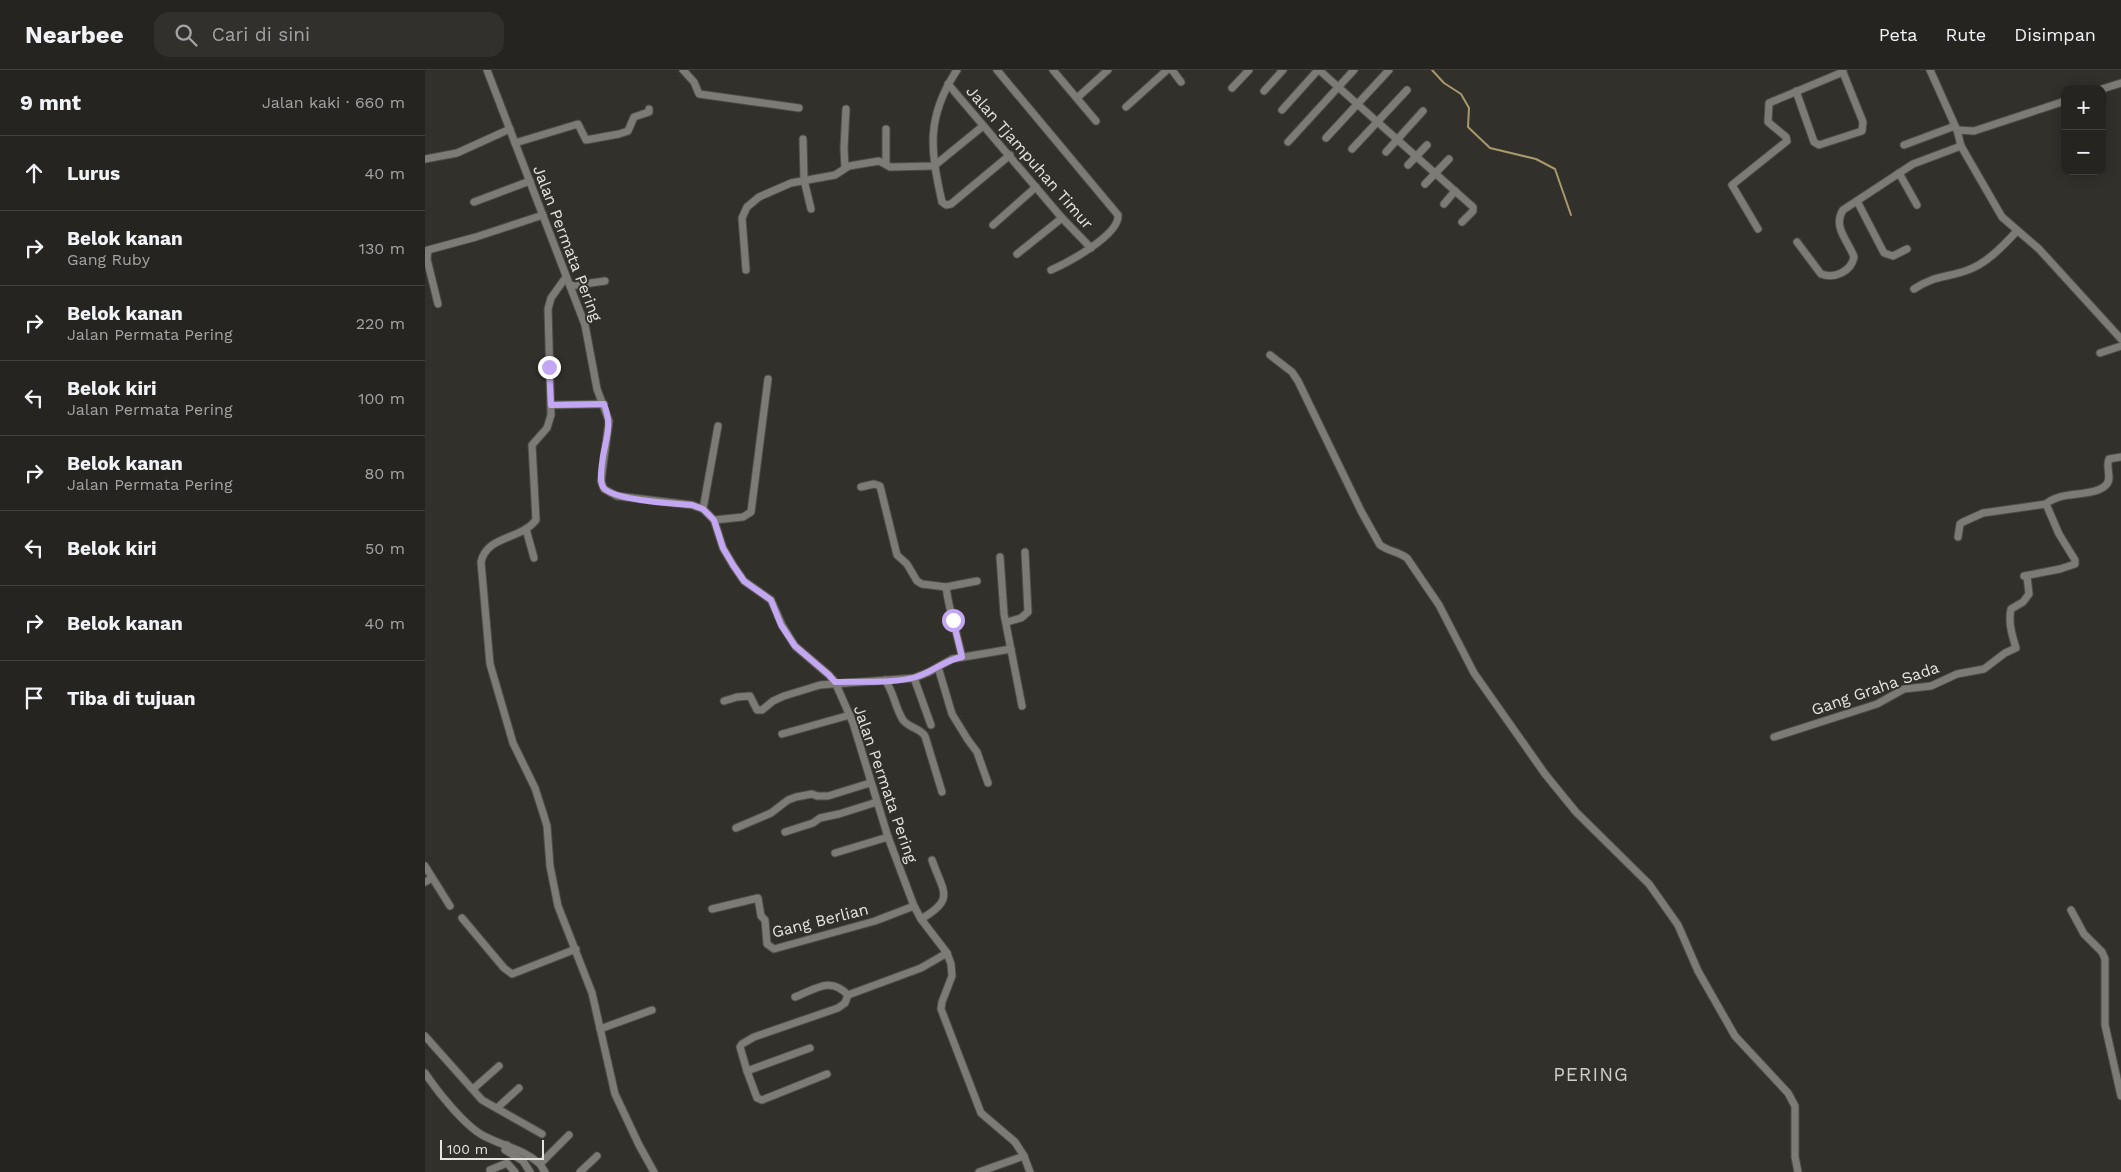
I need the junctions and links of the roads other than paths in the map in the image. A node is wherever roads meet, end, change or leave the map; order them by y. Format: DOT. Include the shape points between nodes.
graph roads {
  1 [pos="487,70"];
  2 [pos="683,70"];
  3 [pos="957,70"];
  4 [pos="997,70"];
  5 [pos="1053,70"];
  6 [pos="1108,70"];
  7 [pos="1167,70"];
  8 [pos="1172,70"];
  9 [pos="1249,70"];
  10 [pos="1283,70"];
  11 [pos="1319,70"];
  12 [pos="1354,70"];
  13 [pos="1389,70"];
  14 [pos="1930,70"];
  15 [pos="1843,71"];
  16 [pos="1181,82"];
  17 [pos="2121,83"];
  18 [pos="948,84"];
  19 [pos="1338,87"];
  20 [pos="1232,88"];
  21 [pos="2106,88"];
  22 [pos="1407,90"];
  23 [pos="1265,91"];
  24 [pos="1796,91"];
  25 [pos="1077,98"];
  26 [pos="2061,102"];
  27 [pos="1357,104"];
  28 [pos="1126,107"];
  29 [pos="799,108"];
  30 [pos="649,109"];
  31 [pos="846,109"];
  32 [pos="1281,110"];
  33 [pos="1423,112"];
  34 [pos="1096,121"];
  35 [pos="1378,121"];
  36 [pos="983,126"];
  37 [pos="1956,128"];
  38 [pos="510,129"];
  39 [pos="887,129"];
  40 [pos="1326,138"];
  41 [pos="1398,138"];
  42 [pos="803,139"];
  43 [pos="1288,142"];
  44 [pos="515,144"];
  45 [pos="1427,145"];
  46 [pos="1904,146"];
  47 [pos="1961,146"];
  48 [pos="1351,149"];
  49 [pos="1386,152"];
  50 [pos="1009,156"];
  51 [pos="1416,156"];
  52 [pos="425,159"];
  53 [pos="1449,159"];
  54 [pos="886,164"];
  55 [pos="1408,165"];
  56 [pos="934,166"];
  57 [pos="845,168"];
  58 [pos="1435,173"];
  59 [pos="1899,173"];
  60 [pos="804,180"];
  61 [pos="529,181"];
  62 [pos="1425,184"];
  63 [pos="1036,187"];
  64 [pos="1455,191"];
  65 [pos="1857,201"];
  66 [pos="473,202"];
  67 [pos="1445,204"];
  68 [pos="1917,205"];
  69 [pos="811,209"];
  70 [pos="543,215"];
  71 [pos="1062,218"];
  72 [pos="1462,222"];
  73 [pos="993,225"];
  74 [pos="1758,229"];
  75 [pos="2017,232"];
  76 [pos="1797,242"];
  77 [pos="1091,248"];
  78 [pos="1907,249"];
  79 [pos="1017,254"];
  80 [pos="746,270"];
  81 [pos="1051,270"];
  82 [pos="567,277"];
  83 [pos="605,281"];
  84 [pos="570,286"];
  85 [pos="1914,289"];
  86 [pos="438,304"];
  87 [pos="2121,338"];
  88 [pos="2121,346"];
  89 [pos="2100,353"];
  90 [pos="1270,355"];
  91 [pos="768,379"];
  92 [pos="604,404"];
  93 [pos="551,405"];
  94 [pos="718,426"];
  95 [pos="2120,457"];
  96 [pos="861,487"];
  97 [pos="2046,504"];
  98 [pos="703,509"];
  99 [pos="714,520"];
  100 [pos="526,529"];
  101 [pos="1958,537"];
  102 [pos="1025,552"];
  103 [pos="1000,557"];
  104 [pos="534,558"];
  105 [pos="977,581"];
  106 [pos="946,587"];
  107 [pos="1007,622"];
  108 [pos="1011,649"];
  109 [pos="962,657"];
  110 [pos="939,667"];
  111 [pos="914,678"];
  112 [pos="885,680"];
  113 [pos="835,682"];
  114 [pos="725,701"];
  115 [pos="1023,706"];
  116 [pos="850,716"];
  117 [pos="931,725"];
  118 [pos="781,734"];
  119 [pos="1774,737"];
  120 [pos="871,783"];
  121 [pos="988,783"];
  122 [pos="942,792"];
  123 [pos="877,802"];
  124 [pos="736,828"];
  125 [pos="785,832"];
  126 [pos="888,837"];
  127 [pos="835,853"];
  128 [pos="932,860"];
  129 [pos="425,866"];
  130 [pos="432,878"];
  131 [pos="425,882"];
  132 [pos="451,906"];
  133 [pos="914,906"];
  134 [pos="712,909"];
  135 [pos="2071,910"];
  136 [pos="461,918"];
  137 [pos="921,919"];
  138 [pos="576,949"];
  139 [pos="947,953"];
  140 [pos="848,995"];
  141 [pos="795,996"];
  142 [pos="651,1010"];
  143 [pos="600,1029"];
  144 [pos="425,1036"];
  145 [pos="810,1048"];
  146 [pos="499,1066"];
  147 [pos="747,1071"];
  148 [pos="425,1073"];
  149 [pos="827,1074"];
  150 [pos="2120,1082"];
  151 [pos="519,1088"];
  152 [pos="473,1089"];
  153 [pos="2121,1096"];
  154 [pos="497,1108"];
  155 [pos="542,1134"];
  156 [pos="569,1135"];
  157 [pos="507,1145"];
  158 [pos="597,1156"];
  159 [pos="1024,1156"];
  160 [pos="540,1164"];
  161 [pos="491,1172"];
  162 [pos="515,1172"];
  163 [pos="530,1172"];
  164 [pos="545,1172"];
  165 [pos="580,1172"];
  166 [pos="654,1172"];
  167 [pos="979,1172"];
  168 [pos="1030,1172"];
  169 [pos="1798,1172"];
  1 -- 38 [label="street, Jalan Permata Pering"];
  2 -- 29 [label="street" via="699,94"];
  3 -- 18 [label="street"];
  4 -- 77 [label="street" via="1116,212 1118,219 1115,225"];
  5 -- 25 [label="street"];
  6 -- 25 [label="street"];
  7 -- 28 [label="street"];
  8 -- 16 [label="street"];
  9 -- 20 [label="street"];
  10 -- 23 [label="street"];
  11 -- 19 [label="street"];
  11 -- 32 [label="street"];
  12 -- 19 [label="street"];
  13 -- 27 [label="street"];
  14 -- 37 [label="street"];
  15 -- 24 [label="street"];
  15 -- 24 [label="street" via="1863,122 1862,131 1819,145 1814,142"];
  17 -- 21 [label="street"];
  18 -- 36 [label="street, Jalan Tjampuhan Timur"];
  18 -- 56 [label="street" via="935,119 932,139"];
  19 -- 27 [label="street"];
  19 -- 43 [label="street"];
  22 -- 35 [label="street"];
  24 -- 74 [label="street" via="1770,102 1768,106 1768,122 1786,137 1786,143 1732,184"];
  25 -- 34 [label="street"];
  26 -- 37 [label="street" via="1974,131"];
  27 -- 35 [label="street"];
  27 -- 40 [label="street"];
  30 -- 44 [label="street" via="649,112 634,117 627,131 619,134 586,140 578,124"];
  31 -- 57 [label="street"];
  33 -- 41 [label="street"];
  35 -- 41 [label="street"];
  35 -- 48 [label="street"];
  36 -- 50 [label="street, Jalan Tjampuhan Timur"];
  36 -- 56 [label="street"];
  37 -- 46 [label="street"];
  37 -- 47 [label="street"];
  38 -- 44 [label="street, Jalan Permata Pering"];
  38 -- 52 [label="street" via="457,153"];
  39 -- 54 [label="street"];
  41 -- 49 [label="street"];
  41 -- 51 [label="street"];
  42 -- 60 [label="street"];
  44 -- 61 [label="street, Jalan Permata Pering"];
  45 -- 51 [label="street"];
  47 -- 59 [label="street" via="1931,156"];
  47 -- 75 [label="street" via="2002,217"];
  50 -- 56 [label="street" via="946,205 942,202"];
  50 -- 63 [label="street, Jalan Tjampuhan Timur"];
  51 -- 55 [label="street"];
  51 -- 58 [label="street"];
  53 -- 58 [label="street"];
  54 -- 56 [label="street" via="897,168"];
  54 -- 57 [label="street" via="879,161"];
  57 -- 60 [label="street" via="835,175"];
  58 -- 62 [label="street"];
  58 -- 64 [label="street"];
  59 -- 65 [label="street"];
  59 -- 68 [label="street"];
  60 -- 69 [label="street"];
  60 -- 80 [label="street" via="777,188 747,207 742,218"];
  61 -- 66 [label="street"];
  61 -- 70 [label="street, Jalan Permata Pering"];
  63 -- 71 [label="street, Jalan Tjampuhan Timur"];
  63 -- 73 [label="street"];
  64 -- 67 [label="street"];
  64 -- 72 [label="street" via="1473,209"];
  65 -- 76 [label="street" via="1841,214 1841,230 1854,257 1843,272 1829,276 1821,274"];
  65 -- 78 [label="street" via="1884,253 1897,256"];
  70 -- 82 [label="street, Jalan Permata Pering"];
  70 -- 86 [label="street" via="428,250 427,259"];
  71 -- 77 [label="street, Jalan Tjampuhan Timur"];
  71 -- 79 [label="street"];
  75 -- 85 [label="street" via="1970,270 1928,280"];
  75 -- 87 [label="street" via="2039,250"];
  77 -- 81 [label="street"];
  82 -- 84 [label="street, Jalan Permata Pering"];
  82 -- 93 [label="street" via="551,298 548,309"];
  83 -- 84 [label="street"];
  84 -- 92 [label="street, Jalan Permata Pering" via="585,325 597,389"];
  88 -- 89 [label="street"];
  90 -- 169 [label="street" via="1292,372 1298,382 1380,545 1407,558 1439,605 1474,673 1545,774 1576,812 1649,884 1678,925 1698,971 1735,1036 1788,1093 1795,1106"];
  91 -- 99 [label="street" via="751,512 743,517"];
  92 -- 93 [label="street"];
  92 -- 98 [label="street, Jalan Permata Pering" via="609,421 601,481 604,489 617,496"];
  93 -- 100 [label="street" via="547,428 533,444 537,514 536,520"];
  94 -- 98 [label="street"];
  95 -- 97 [label="street" via="2109,459 2105,487 2059,497"];
  96 -- 106 [label="street" via="880,486 897,555 915,578 922,584"];
  97 -- 101 [label="street" via="1983,512 1960,524"];
  97 -- 119 [label="street, Gang Graha Sada" via="2076,562 2060,569 2025,576 2029,594 2011,609 2010,614 2016,648 1984,669 1957,674 1931,686 1904,689 1877,704"];
  98 -- 99 [label="street, Jalan Permata Pering"];
  99 -- 113 [label="street, Jalan Permata Pering" via="723,548 740,576 771,600 781,625 795,646"];
  100 -- 104 [label="street"];
  100 -- 138 [label="street" via="489,546 483,554 481,562 490,664 513,743 535,788 544,816 558,906"];
  102 -- 107 [label="street" via="1028,612"];
  103 -- 107 [label="street" via="1002,600"];
  105 -- 106 [label="street"];
  106 -- 109 [label="street"];
  107 -- 108 [label="street"];
  108 -- 109 [label="street"];
  108 -- 115 [label="street"];
  109 -- 110 [label="street"];
  110 -- 111 [label="street"];
  110 -- 121 [label="street" via="952,714 977,752"];
  111 -- 112 [label="street"];
  111 -- 117 [label="street"];
  112 -- 113 [label="street"];
  112 -- 122 [label="street" via="903,720 925,736"];
  113 -- 114 [label="street" via="784,696 762,710 757,710 750,696"];
  113 -- 116 [label="street, Jalan Permata Pering"];
  116 -- 118 [label="street"];
  116 -- 120 [label="street, Jalan Permata Pering"];
  120 -- 123 [label="street, Jalan Permata Pering"];
  120 -- 124 [label="street" via="828,796 809,794 796,797 771,813"];
  123 -- 125 [label="street"];
  123 -- 126 [label="street, Jalan Permata Pering"];
  126 -- 127 [label="street"];
  126 -- 133 [label="street, Jalan Permata Pering"];
  128 -- 137 [label="street" via="944,900 939,908"];
  129 -- 130 [label="street"];
  130 -- 131 [label="street"];
  130 -- 132 [label="street"];
  133 -- 134 [label="street, Gang Berlian" via="875,921 774,949 767,944 765,920 761,916 758,898"];
  133 -- 137 [label="street, Jalan Permata Pering"];
  135 -- 150 [label="street" via="2084,934 2105,959 2105,1025"];
  136 -- 138 [label="street" via="512,974"];
  137 -- 139 [label="street, Jalan Permata Pering"];
  138 -- 143 [label="street" via="592,993"];
  139 -- 140 [label="street" via="921,968"];
  139 -- 159 [label="street, Jalan Permata Pering" via="952,976 941,1009 974,1099 984,1117 1015,1142"];
  140 -- 141 [label="street" via="840,987 830,984"];
  140 -- 147 [label="street" via="838,1008 742,1044"];
  142 -- 143 [label="street"];
  143 -- 166 [label="street" via="615,1094"];
  144 -- 152 [label="street"];
  145 -- 147 [label="street"];
  146 -- 152 [label="street"];
  147 -- 149 [label="street" via="757,1098 762,1100"];
  148 -- 157 [label="street" via="439,1094 464,1119 484,1136"];
  150 -- 153 [label="street"];
  151 -- 154 [label="street"];
  152 -- 154 [label="street" via="482,1100"];
  154 -- 155 [label="street"];
  156 -- 160 [label="street"];
  157 -- 160 [label="street" via="529,1154"];
  157 -- 163 [label="street" via="505,1150 523,1161"];
  158 -- 165 [label="street"];
  159 -- 167 [label="street"];
  159 -- 168 [label="street, Jalan Permata Pering"];
  160 -- 164 [label="street"];
  161 -- 162 [label="street" via="507,1163"];
}
